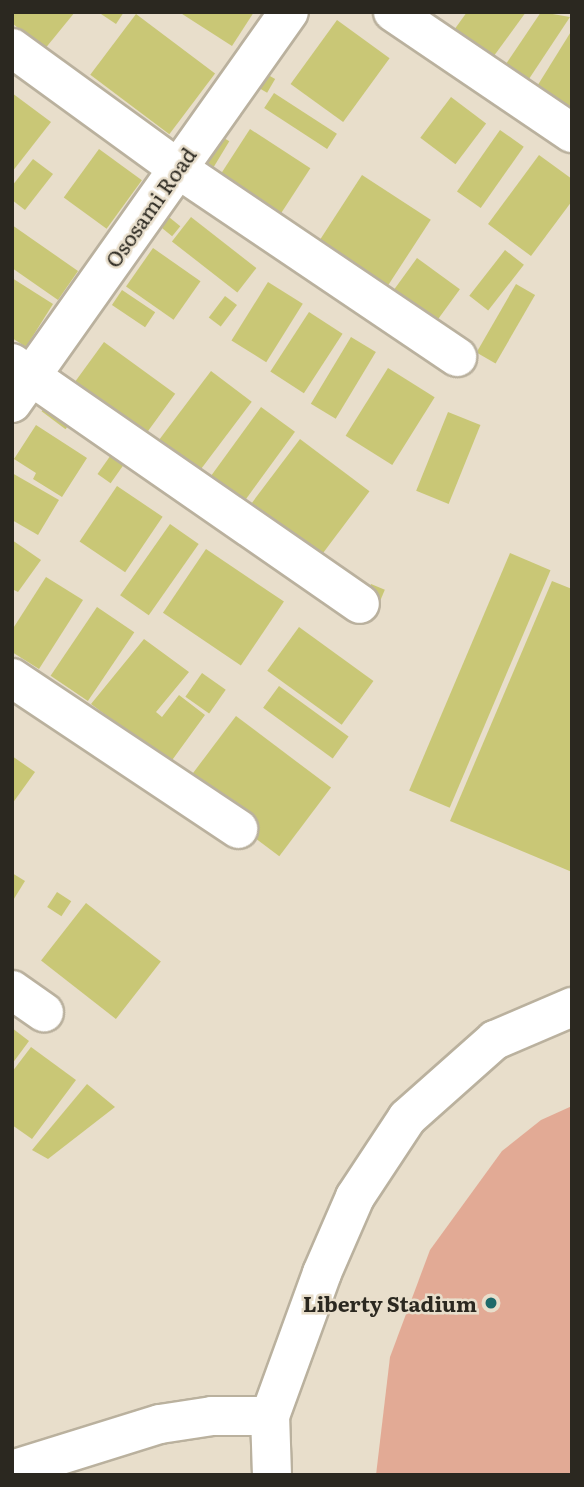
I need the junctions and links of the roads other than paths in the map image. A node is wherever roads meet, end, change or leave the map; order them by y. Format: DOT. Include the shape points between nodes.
graph roads {
  1 [pos="289,12"];
  2 [pos="393,12"];
  3 [pos="12,48"];
  4 [pos="572,133"];
  5 [pos="177,168"];
  6 [pos="457,358"];
  7 [pos="19,381"];
  8 [pos="360,604"];
  9 [pos="12,678"];
  10 [pos="238,829"];
  11 [pos="12,990"];
  12 [pos="572,1007"];
  13 [pos="44,1012"];
  14 [pos="270,1416"];
  15 [pos="12,1470"];
  16 [pos="272,1475"];
  1 -- 5 [label="street, Ososami Road"];
  2 -- 4 [label="street"];
  3 -- 5 [label="street"];
  5 -- 6 [label="street"];
  5 -- 7 [label="street, Ososami Road"];
  7 -- 8 [label="street"];
  9 -- 10 [label="street"];
  11 -- 13 [label="street"];
  12 -- 14 [label="street" via="495,1040 407,1118 355,1197 321,1273"];
  14 -- 15 [label="street" via="212,1416 160,1424"];
  14 -- 16 [label="street"];
}
